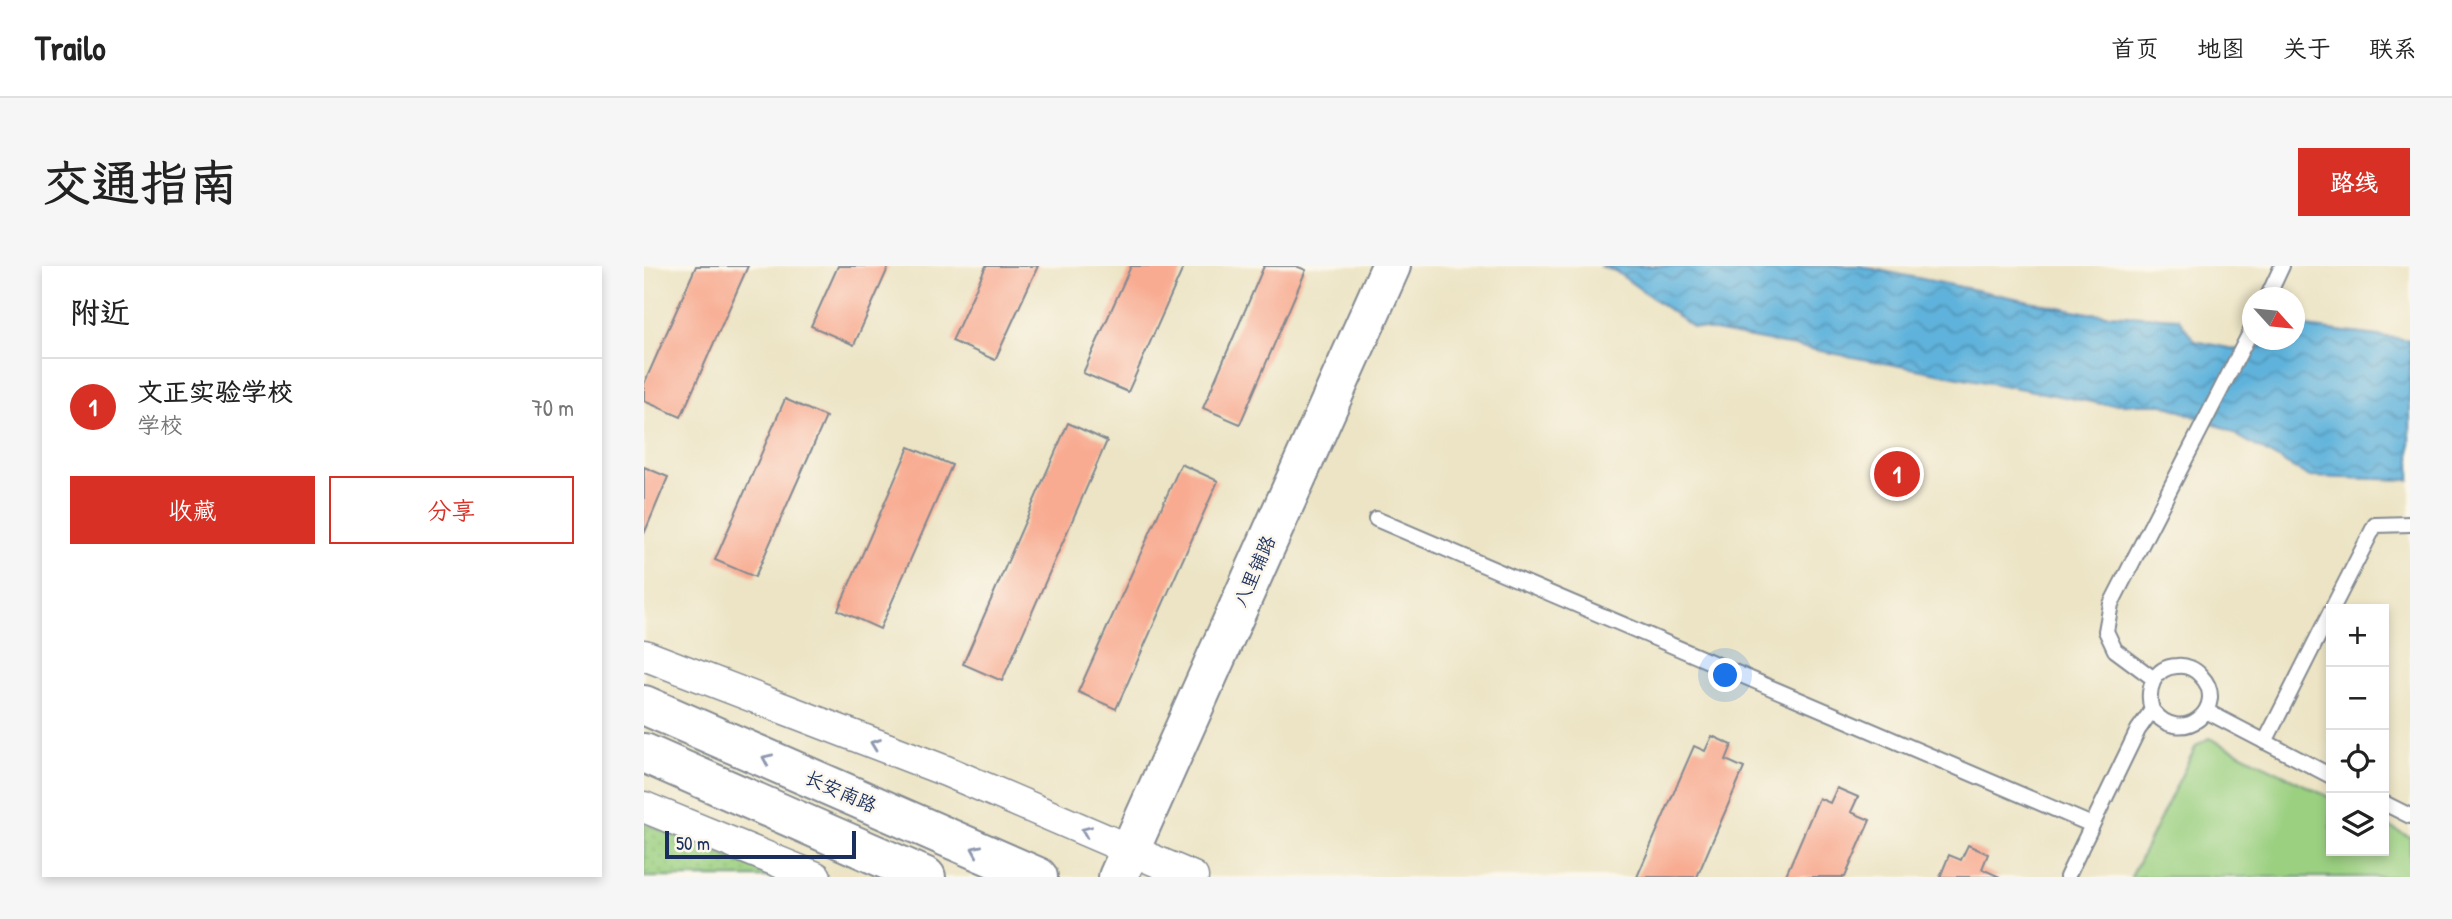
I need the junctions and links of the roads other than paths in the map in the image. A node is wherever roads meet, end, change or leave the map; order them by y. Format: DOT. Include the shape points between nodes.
graph roads {
  1 [pos="1391,266"];
  2 [pos="2282,266"];
  3 [pos="2272,287"];
  4 [pos="2242,348"];
  5 [pos="1376,519"];
  6 [pos="2410,524"];
  7 [pos="2335,604"];
  8 [pos="2326,622"];
  9 [pos="644,655"];
  10 [pos="2154,679"];
  11 [pos="644,705"];
  12 [pos="2152,710"];
  13 [pos="2206,711"];
  14 [pos="2265,742"];
  15 [pos="644,753"];
  16 [pos="2326,773"];
  17 [pos="2389,806"];
  18 [pos="644,807"];
  19 [pos="2410,816"];
  20 [pos="2092,825"];
  21 [pos="1124,863"];
  22 [pos="816,877"];
  23 [pos="926,877"];
  24 [pos="1038,877"];
  25 [pos="1194,877"];
  26 [pos="2067,877"];
  1 -- 21 [label="main road, 八里铺路"];
  2 -- 3 [label="lane"];
  4 -- 10 [label="lane" via="2111,604 2106,631 2115,650"];
  5 -- 20 [label="lane"];
  6 -- 7 [label="lane" via="2375,525"];
  8 -- 14 [label="lane"];
  21 -- 9 [label="street, one-way" via="946,771"];
  10 -- 12 [label="lane" via="2149,689"];
  10 -- 13 [label="lane" via="2173,666 2195,670 2209,689"];
  24 -- 11 [label="main road, 长安南路, one-way"];
  12 -- 13 [label="lane" via="2158,719 2178,727 2199,720"];
  12 -- 20 [label="lane"];
  13 -- 14 [label="lane"];
  14 -- 16 [label="lane"];
  15 -- 23 [label="main road"];
  17 -- 19 [label="lane"];
  18 -- 22 [label="street"];
  20 -- 26 [label="lane"];
  21 -- 25 [label="street"];
}
